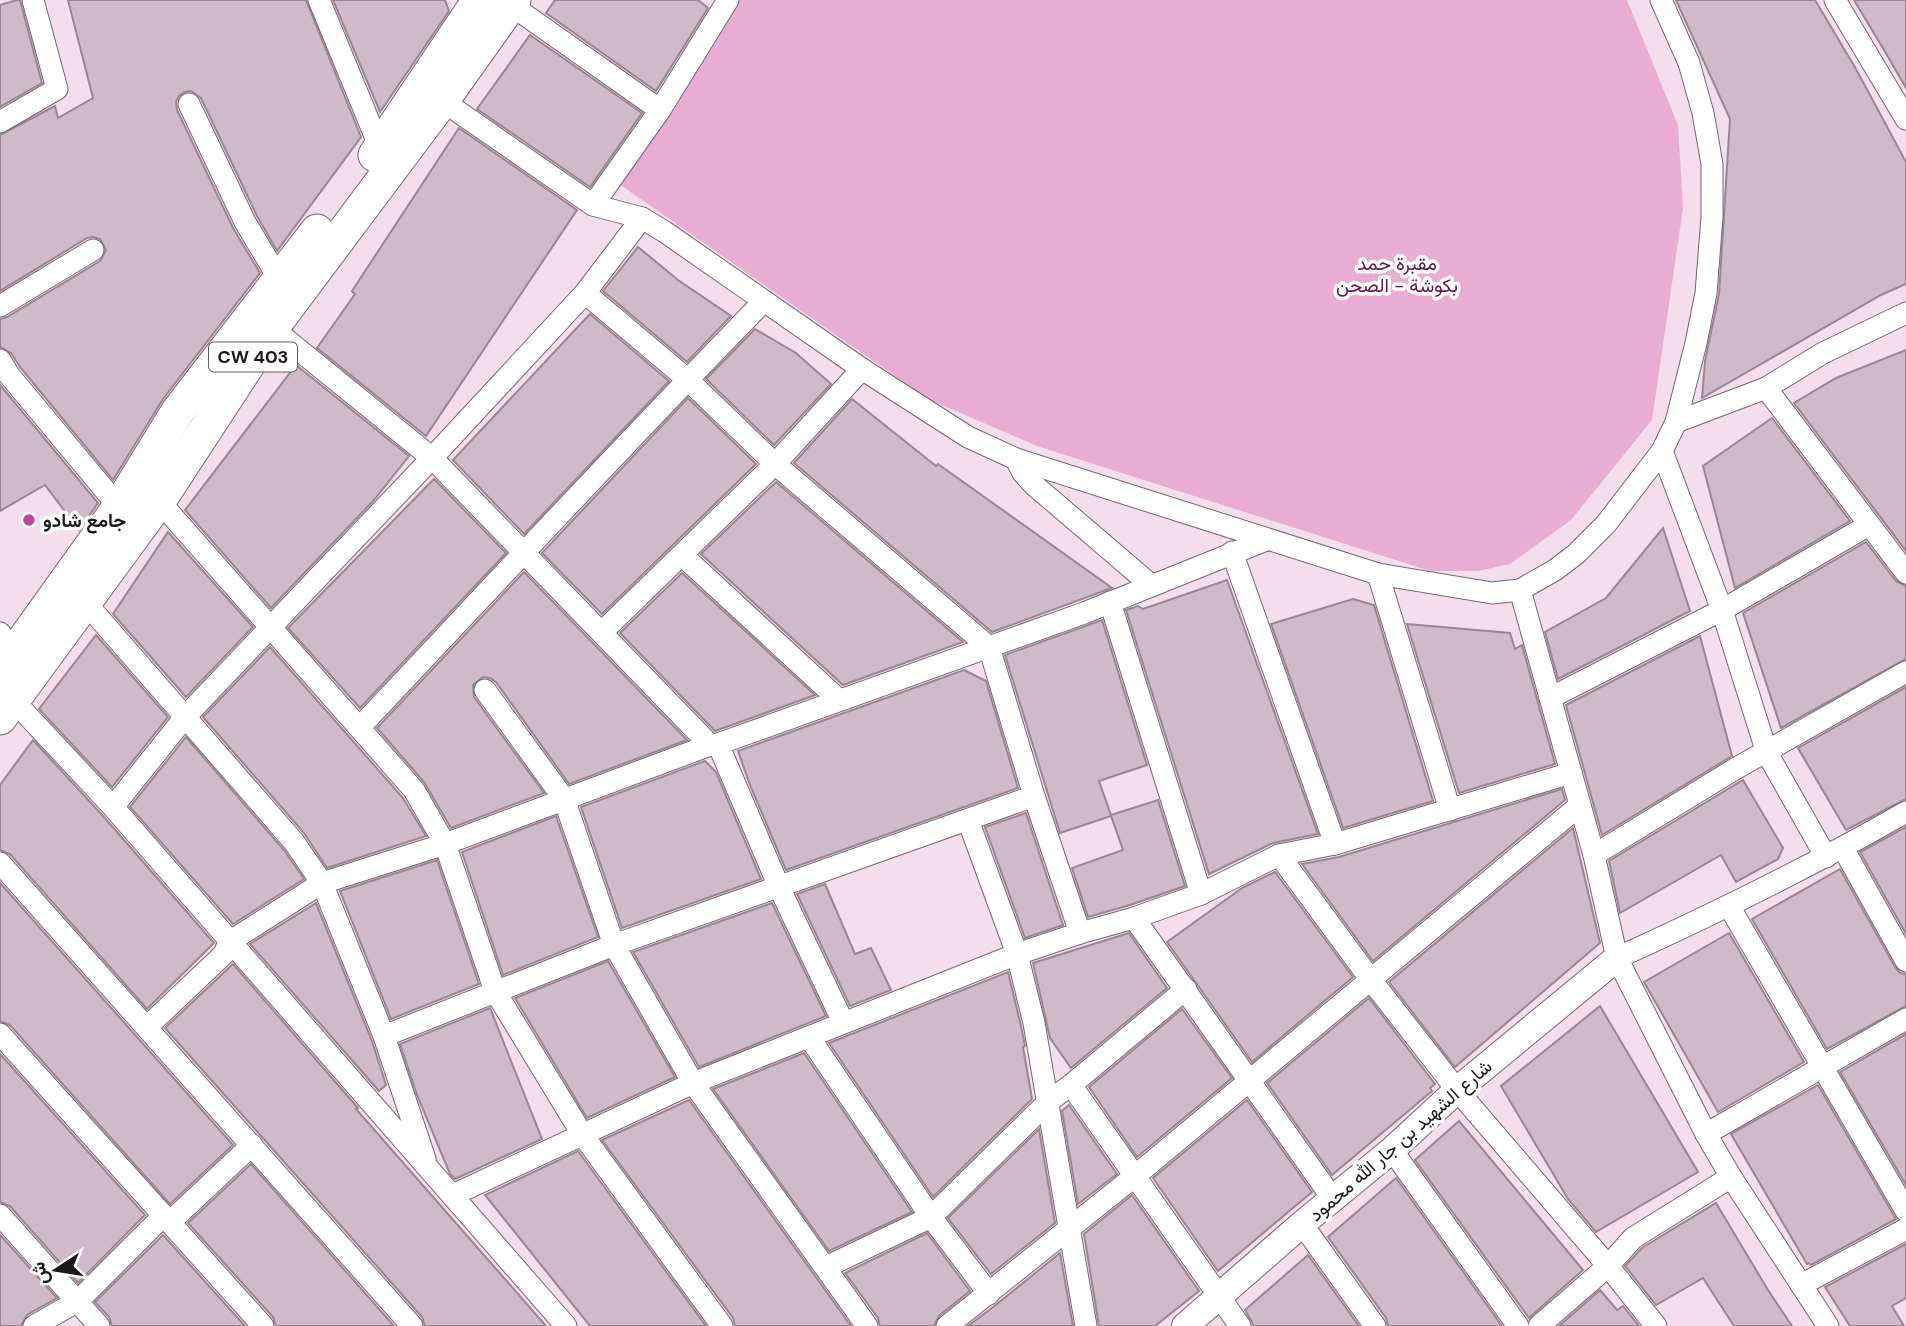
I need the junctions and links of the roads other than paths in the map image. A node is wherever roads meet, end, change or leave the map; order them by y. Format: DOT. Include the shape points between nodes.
graph roads {
  1 [pos="33,0"];
  2 [pos="319,0"];
  3 [pos="1661,0"];
  4 [pos="1835,0"];
  5 [pos="720,3"];
  6 [pos="487,4"];
  7 [pos="432,93"];
  8 [pos="189,104"];
  9 [pos="660,110"];
  10 [pos="1906,118"];
  11 [pos="0,122"];
  12 [pos="380,148"];
  13 [pos="593,205"];
  14 [pos="642,218"];
  15 [pos="93,250"];
  16 [pos="279,279"];
  17 [pos="585,293"];
  18 [pos="764,301"];
  19 [pos="0,306"];
  20 [pos="1906,313"];
  21 [pos="272,328"];
  22 [pos="862,369"];
  23 [pos="3,372"];
  24 [pos="687,379"];
  25 [pos="1766,388"];
  26 [pos="1676,422"];
  27 [pos="1662,451"];
  28 [pos="432,458"];
  29 [pos="1016,459"];
  30 [pos="775,464"];
  31 [pos="159,501"];
  32 [pos="118,507"];
  33 [pos="1869,525"];
  34 [pos="1266,540"];
  35 [pos="1232,552"];
  36 [pos="524,553"];
  37 [pos="683,556"];
  38 [pos="1906,573"];
  39 [pos="1378,574"];
  40 [pos="1151,585"];
  41 [pos="1520,590"];
  42 [pos="85,602"];
  43 [pos="1110,602"];
  44 [pos="1722,610"];
  45 [pos="271,626"];
  46 [pos="602,632"];
  47 [pos="989,647"];
  48 [pos="1906,672"];
  49 [pos="6,675"];
  50 [pos="485,690"];
  51 [pos="1550,698"];
  52 [pos="839,700"];
  53 [pos="186,717"];
  54 [pos="360,727"];
  55 [pos="714,744"];
  56 [pos="1767,752"];
  57 [pos="1570,773"];
  58 [pos="1034,796"];
  59 [pos="564,799"];
  60 [pos="1579,806"];
  61 [pos="114,807"];
  62 [pos="1451,810"];
  63 [pos="1906,812"];
  64 [pos="968,820"];
  65 [pos="444,844"];
  66 [pos="1335,844"];
  67 [pos="1834,853"];
  68 [pos="1279,855"];
  69 [pos="1594,855"];
  70 [pos="0,863"];
  71 [pos="322,883"];
  72 [pos="779,887"];
  73 [pos="1201,894"];
  74 [pos="1729,906"];
  75 [pos="1133,919"];
  76 [pos="1080,933"];
  77 [pos="229,942"];
  78 [pos="614,945"];
  79 [pos="1017,954"];
  80 [pos="1617,958"];
  81 [pos="1906,961"];
  82 [pos="1371,980"];
  83 [pos="1186,989"];
  84 [pos="495,992"];
  85 [pos="1906,1019"];
  86 [pos="843,1022"];
  87 [pos="147,1027"];
  88 [pos="0,1034"];
  89 [pos="384,1036"];
  90 [pos="809,1037"];
  91 [pos="1823,1067"];
  92 [pos="1250,1080"];
  93 [pos="693,1083"];
  94 [pos="1071,1085"];
  95 [pos="1457,1090"];
  96 [pos="1049,1101"];
  97 [pos="582,1134"];
  98 [pos="1706,1134"];
  99 [pos="251,1145"];
  100 [pos="1392,1150"];
  101 [pos="428,1167"];
  102 [pos="1135,1175"];
  103 [pos="1731,1177"];
  104 [pos="453,1195"];
  105 [pos="1333,1199"];
  106 [pos="1906,1211"];
  107 [pos="0,1215"];
  108 [pos="931,1217"];
  109 [pos="167,1219"];
  110 [pos="1302,1224"];
  111 [pos="1069,1229"];
  112 [pos="1906,1229"];
  113 [pos="1608,1266"];
  114 [pos="826,1267"];
  115 [pos="1801,1286"];
  116 [pos="989,1294"];
  117 [pos="1219,1296"];
  118 [pos="78,1301"];
  119 [pos="34,1326"];
  120 [pos="99,1326"];
  121 [pos="263,1326"];
  122 [pos="412,1326"];
  123 [pos="566,1326"];
  124 [pos="722,1326"];
  125 [pos="867,1326"];
  126 [pos="947,1326"];
  127 [pos="1086,1326"];
  128 [pos="1185,1326"];
  129 [pos="1240,1326"];
  130 [pos="1375,1326"];
  131 [pos="1518,1326"];
  132 [pos="1539,1326"];
  133 [pos="1656,1326"];
  134 [pos="1828,1326"];
  1 -- 11 [label="street" via="57,89"];
  2 -- 12 [label="street"];
  3 -- 26 [label="street" via="1689,63 1712,164 1706,293"];
  4 -- 10 [label="street"];
  5 -- 9 [label="street"];
  6 -- 7 [label="main road, CW 403"];
  6 -- 9 [label="street"];
  7 -- 12 [label="main road, CW 403"];
  7 -- 13 [label="street"];
  7 -- 21 [label="main road, CW 403"];
  8 -- 16 [label="street" via="245,222"];
  9 -- 13 [label="street"];
  12 -- 16 [label="main road, CW 403"];
  13 -- 14 [label="street"];
  14 -- 17 [label="street"];
  14 -- 18 [label="street"];
  15 -- 19 [label="street"];
  16 -- 32 [label="main road, CW 403" via="178,411"];
  17 -- 24 [label="street"];
  17 -- 28 [label="street"];
  18 -- 22 [label="street"];
  18 -- 24 [label="street"];
  20 -- 25 [label="street" via="1823,353"];
  21 -- 28 [label="street"];
  21 -- 31 [label="main road, CW 403"];
  22 -- 29 [label="street" via="968,437"];
  22 -- 30 [label="street"];
  23 -- 32 [label="street"];
  24 -- 30 [label="street"];
  24 -- 36 [label="street"];
  25 -- 26 [label="street"];
  25 -- 33 [label="street"];
  26 -- 27 [label="street"];
  27 -- 41 [label="street" via="1591,539 1555,570"];
  27 -- 44 [label="street"];
  28 -- 36 [label="street"];
  28 -- 45 [label="street"];
  29 -- 34 [label="street"];
  29 -- 40 [label="street" via="1034,485"];
  30 -- 37 [label="street"];
  30 -- 47 [label="street"];
  31 -- 32 [label="street"];
  31 -- 42 [label="main road, CW 403"];
  31 -- 45 [label="street"];
  32 -- 49 [label="main road, CW 403"];
  33 -- 38 [label="street"];
  33 -- 44 [label="street"];
  34 -- 35 [label="street"];
  34 -- 39 [label="street"];
  35 -- 40 [label="street"];
  35 -- 66 [label="street"];
  36 -- 46 [label="street"];
  36 -- 54 [label="street"];
  37 -- 46 [label="street"];
  37 -- 52 [label="street"];
  39 -- 41 [label="street" via="1492,593"];
  39 -- 62 [label="street"];
  40 -- 43 [label="street"];
  41 -- 51 [label="street"];
  42 -- 49 [label="main road, CW 403"];
  42 -- 53 [label="street"];
  43 -- 47 [label="street"];
  43 -- 73 [label="street"];
  44 -- 51 [label="street"];
  44 -- 56 [label="street"];
  45 -- 53 [label="street"];
  45 -- 54 [label="street"];
  46 -- 55 [label="street"];
  47 -- 52 [label="street"];
  47 -- 58 [label="street"];
  48 -- 56 [label="street"];
  49 -- 61 [label="street"];
  50 -- 59 [label="street"];
  51 -- 57 [label="street"];
  52 -- 55 [label="street"];
  53 -- 61 [label="street"];
  53 -- 71 [label="street" via="294,842"];
  54 -- 65 [label="street" via="414,790"];
  55 -- 59 [label="street"];
  55 -- 72 [label="street"];
  56 -- 67 [label="street"];
  56 -- 69 [label="street"];
  57 -- 60 [label="street"];
  57 -- 62 [label="street"];
  58 -- 64 [label="street"];
  58 -- 76 [label="street"];
  59 -- 65 [label="street"];
  59 -- 78 [label="street"];
  60 -- 69 [label="street"];
  60 -- 82 [label="street"];
  61 -- 77 [label="street"];
  62 -- 66 [label="street"];
  63 -- 67 [label="street"];
  64 -- 72 [label="street"];
  64 -- 79 [label="street"];
  65 -- 71 [label="street"];
  65 -- 84 [label="street"];
  66 -- 68 [label="street"];
  67 -- 74 [label="street"];
  67 -- 81 [label="street"];
  68 -- 73 [label="street"];
  68 -- 82 [label="street"];
  69 -- 80 [label="street"];
  70 -- 87 [label="street"];
  71 -- 77 [label="street"];
  71 -- 89 [label="street"];
  72 -- 78 [label="street"];
  72 -- 86 [label="street"];
  73 -- 75 [label="street"];
  74 -- 80 [label="street"];
  74 -- 91 [label="street"];
  75 -- 76 [label="street"];
  75 -- 83 [label="street"];
  76 -- 79 [label="street"];
  77 -- 87 [label="street" via="224,954"];
  77 -- 101 [label="street"];
  78 -- 84 [label="street"];
  78 -- 93 [label="street"];
  79 -- 86 [label="street"];
  79 -- 96 [label="street"];
  80 -- 95 [label="street, شارع الشهيد بن جار الله محمود"];
  80 -- 98 [label="street"];
  82 -- 92 [label="street"];
  82 -- 95 [label="street"];
  83 -- 92 [label="street"];
  83 -- 94 [label="street"];
  84 -- 89 [label="street"];
  84 -- 97 [label="street"];
  85 -- 91 [label="street"];
  86 -- 90 [label="street"];
  87 -- 99 [label="street"];
  88 -- 109 [label="street"];
  89 -- 101 [label="street"];
  90 -- 93 [label="street"];
  90 -- 108 [label="street"];
  91 -- 98 [label="street"];
  91 -- 106 [label="street"];
  92 -- 102 [label="street"];
  92 -- 105 [label="street"];
  93 -- 97 [label="street"];
  93 -- 114 [label="street"];
  94 -- 96 [label="street"];
  94 -- 102 [label="street"];
  95 -- 100 [label="street, شارع الشهيد بن جار الله محمود"];
  95 -- 113 [label="street"];
  96 -- 108 [label="street"];
  96 -- 111 [label="street"];
  97 -- 104 [label="street"];
  97 -- 124 [label="street"];
  98 -- 103 [label="street"];
  99 -- 109 [label="street"];
  99 -- 122 [label="street"];
  100 -- 105 [label="street, شارع الشهيد بن جار الله محمود"];
  100 -- 131 [label="street"];
  101 -- 104 [label="street"];
  102 -- 111 [label="street"];
  102 -- 117 [label="street"];
  103 -- 113 [label="street" via="1633,1238"];
  103 -- 115 [label="street"];
  104 -- 123 [label="street"];
  105 -- 110 [label="street, شارع الشهيد بن جار الله محمود"];
  107 -- 118 [label="street"];
  108 -- 114 [label="street"];
  108 -- 116 [label="street"];
  109 -- 118 [label="street"];
  109 -- 121 [label="street"];
  110 -- 117 [label="street, شارع الشهيد بن جار الله محمود"];
  110 -- 130 [label="street"];
  111 -- 116 [label="street"];
  111 -- 127 [label="street"];
  112 -- 115 [label="street"];
  113 -- 132 [label="street"];
  113 -- 133 [label="street"];
  114 -- 125 [label="street"];
  115 -- 134 [label="street"];
  116 -- 126 [label="street"];
  117 -- 128 [label="street, شارع الشهيد بن جار الله محمود"];
  117 -- 129 [label="street"];
  118 -- 119 [label="street"];
  118 -- 120 [label="street"];
}
